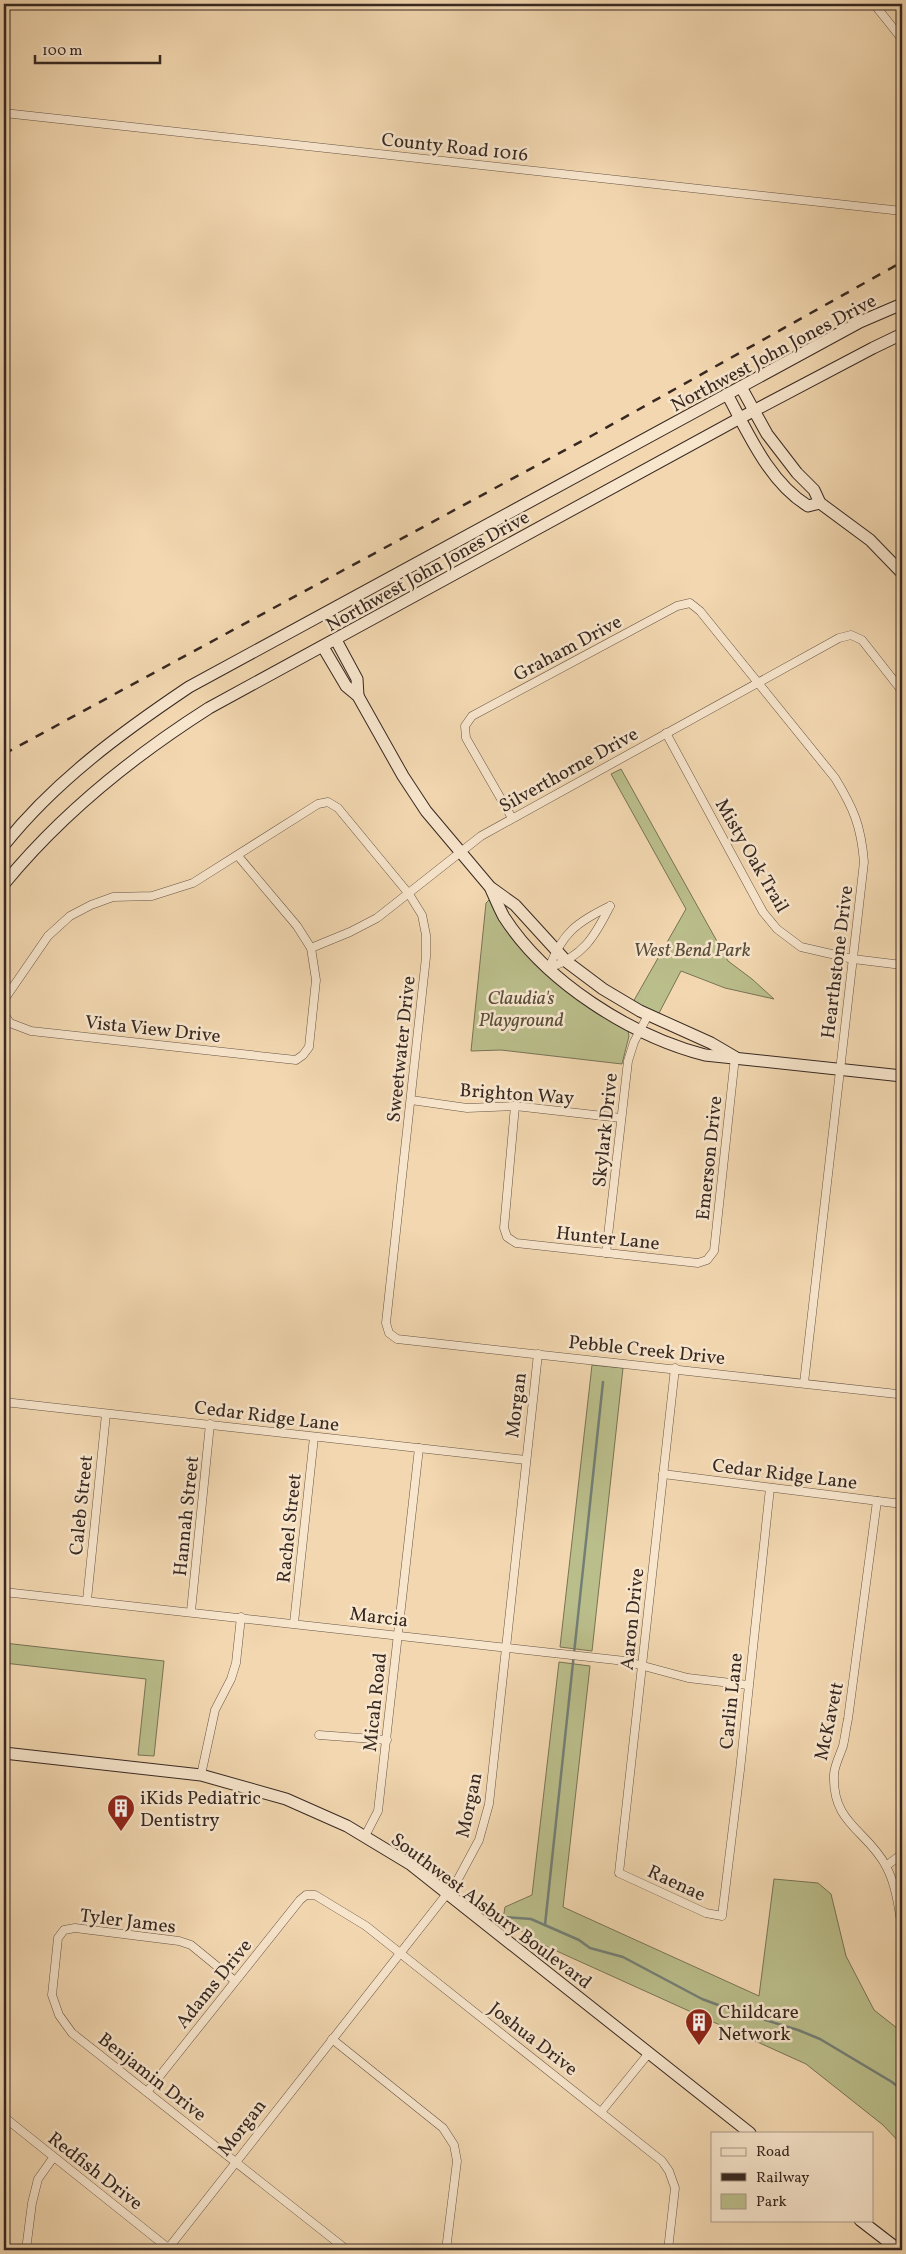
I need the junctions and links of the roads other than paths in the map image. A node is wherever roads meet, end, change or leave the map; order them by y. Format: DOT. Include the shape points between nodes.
graph roads {
  1 [pos="874,4"];
  2 [pos="902,39"];
  3 [pos="4,112"];
  4 [pos="902,211"];
  5 [pos="902,304"];
  6 [pos="902,334"];
  7 [pos="741,387"];
  8 [pos="727,394"];
  9 [pos="754,410"];
  10 [pos="740,418"];
  11 [pos="820,503"];
  12 [pos="902,573"];
  13 [pos="690,603"];
  14 [pos="336,640"];
  15 [pos="323,647"];
  16 [pos="757,683"];
  17 [pos="902,691"];
  18 [pos="358,696"];
  19 [pos="666,734"];
  20 [pos="512,818"];
  21 [pos="4,844"];
  22 [pos="460,851"];
  23 [pos="238,856"];
  24 [pos="4,884"];
  25 [pos="490,887"];
  26 [pos="409,894"];
  27 [pos="311,948"];
  28 [pos="556,949"];
  29 [pos="852,959"];
  30 [pos="567,962"];
  31 [pos="902,965"];
  32 [pos="549,968"];
  33 [pos="4,1000"];
  34 [pos="4,1014"];
  35 [pos="648,1015"];
  36 [pos="639,1030"];
  37 [pos="735,1057"];
  38 [pos="840,1069"];
  39 [pos="902,1076"];
  40 [pos="411,1100"];
  41 [pos="515,1106"];
  42 [pos="622,1118"];
  43 [pos="606,1253"];
  44 [pos="706,1260"];
  45 [pos="389,1333"];
  46 [pos="538,1354"];
  47 [pos="675,1368"];
  48 [pos="804,1383"];
  49 [pos="902,1391"];
  50 [pos="4,1402"];
  51 [pos="106,1414"];
  52 [pos="210,1424"];
  53 [pos="314,1438"];
  54 [pos="418,1448"];
  55 [pos="526,1460"];
  56 [pos="663,1474"];
  57 [pos="770,1488"];
  58 [pos="878,1501"];
  59 [pos="902,1504"];
  60 [pos="4,1592"];
  61 [pos="87,1600"];
  62 [pos="191,1611"];
  63 [pos="241,1617"];
  64 [pos="294,1623"];
  65 [pos="398,1635"];
  66 [pos="505,1647"];
  67 [pos="642,1666"];
  68 [pos="748,1686"];
  69 [pos="319,1735"];
  70 [pos="387,1740"];
  71 [pos="4,1752"];
  72 [pos="201,1776"];
  73 [pos="365,1836"];
  74 [pos="902,1854"];
  75 [pos="886,1866"];
  76 [pos="619,1873"];
  77 [pos="448,1893"];
  78 [pos="306,1895"];
  79 [pos="722,1916"];
  80 [pos="902,1929"];
  81 [pos="64,1930"];
  82 [pos="400,1953"];
  83 [pos="235,1981"];
  84 [pos="332,2039"];
  85 [pos="649,2053"];
  86 [pos="147,2092"];
  87 [pos="601,2112"];
  88 [pos="4,2117"];
  89 [pos="749,2132"];
  90 [pos="53,2158"];
  91 [pos="235,2161"];
  92 [pos="863,2222"];
  93 [pos="167,2249"];
  94 [pos="26,2250"];
  95 [pos="347,2250"];
  96 [pos="446,2250"];
  97 [pos="668,2250"];
  98 [pos="899,2250"];
  1 -- 2 [label="street"];
  3 -- 4 [label="street, County Road 1016"];
  5 -- 7 [label="main road, Northwest John Jones Drive" via="860,322"];
  6 -- 9 [label="main road, Northwest John Jones Drive"];
  7 -- 8 [label="main road, Northwest John Jones Drive"];
  7 -- 9 [label="main road"];
  8 -- 10 [label="main road"];
  8 -- 21 [label="main road, Northwest John Jones Drive" via="189,687 142,718 86,762"];
  9 -- 10 [label="main road, Northwest John Jones Drive"];
  9 -- 11 [label="main road" via="767,434 814,490"];
  10 -- 11 [label="main road" via="764,460 789,491 808,506"];
  10 -- 14 [label="main road, Northwest John Jones Drive"];
  11 -- 12 [label="main road" via="870,540"];
  13 -- 16 [label="street, Hearthstone Drive" via="700,611"];
  13 -- 20 [label="street, Graham Drive" via="677,606 472,716 465,726 466,738"];
  14 -- 15 [label="main road, Northwest John Jones Drive"];
  14 -- 18 [label="main road" via="357,679"];
  15 -- 18 [label="main road" via="346,686"];
  15 -- 24 [label="main road, Northwest John Jones Drive" via="208,708 160,739 63,819"];
  16 -- 17 [label="street, Silverthorne Drive" via="839,638 851,635 862,640"];
  16 -- 19 [label="street, Silverthorne Drive"];
  16 -- 29 [label="street, Hearthstone Drive" via="835,778 852,806 861,832 864,862"];
  18 -- 22 [label="main road" via="426,811"];
  19 -- 20 [label="street, Silverthorne Drive"];
  19 -- 29 [label="street, Misty Oak Trail" via="763,912 777,929 801,947"];
  20 -- 22 [label="street, Silverthorne Drive"];
  22 -- 25 [label="main road"];
  22 -- 26 [label="street, Silverthorne Drive"];
  23 -- 26 [label="street, Sweetwater Drive" via="318,804 328,802 338,808"];
  23 -- 27 [label="street" via="297,926"];
  23 -- 33 [label="street" via="192,883 173,890 152,896 113,897 70,916 48,936"];
  25 -- 28 [label="main road" via="515,905"];
  25 -- 32 [label="main road" via="503,916"];
  26 -- 27 [label="street, Silverthorne Drive" via="377,918"];
  26 -- 40 [label="street, Sweetwater Drive" via="422,915 426,935"];
  27 -- 34 [label="street, Vista View Drive" via="316,980 309,1047 296,1060 31,1031 10,1022"];
  28 -- 30 [label="main road"];
  28 -- 30 [label="street" via="584,919 610,906 597,932"];
  28 -- 32 [label="street"];
  29 -- 31 [label="street, Misty Oak Trail"];
  29 -- 38 [label="street, Hearthstone Drive"];
  30 -- 32 [label="street"];
  30 -- 35 [label="main road" via="603,989"];
  32 -- 36 [label="main road" via="593,1004"];
  35 -- 36 [label="street, Skylark Drive"];
  35 -- 37 [label="main road"];
  36 -- 37 [label="main road" via="692,1052"];
  36 -- 42 [label="street, Skylark Drive" via="628,1060"];
  37 -- 38 [label="main road"];
  37 -- 44 [label="street, Emerson Drive" via="714,1251"];
  38 -- 39 [label="main road"];
  38 -- 48 [label="street, Hearthstone Drive"];
  40 -- 41 [label="street, Brighton Way" via="467,1108"];
  40 -- 45 [label="street, Sweetwater Drive" via="386,1323"];
  41 -- 42 [label="street, Brighton Way"];
  41 -- 43 [label="street, Hunter Lane" via="504,1228 507,1237 516,1243"];
  42 -- 43 [label="street, Skylark Drive"];
  43 -- 44 [label="street, Hunter Lane" via="698,1263"];
  45 -- 46 [label="street, Pebble Creek Drive" via="397,1339"];
  46 -- 47 [label="street, Pebble Creek Drive"];
  46 -- 55 [label="street, Morgan"];
  47 -- 48 [label="street, Pebble Creek Drive"];
  47 -- 56 [label="street, Aaron Drive"];
  48 -- 49 [label="street, Pebble Creek Drive" via="897,1394"];
  50 -- 51 [label="street, Cedar Ridge Lane"];
  51 -- 52 [label="street, Cedar Ridge Lane"];
  51 -- 61 [label="street, Caleb Street"];
  52 -- 53 [label="street, Cedar Ridge Lane"];
  52 -- 62 [label="street, Hannah Street"];
  53 -- 54 [label="street, Cedar Ridge Lane"];
  53 -- 64 [label="street, Rachel Street"];
  54 -- 55 [label="street, Cedar Ridge Lane"];
  54 -- 65 [label="street, Micah Road"];
  55 -- 66 [label="street, Morgan"];
  56 -- 57 [label="street, Cedar Ridge Lane"];
  56 -- 67 [label="street, Aaron Drive"];
  57 -- 58 [label="street, Cedar Ridge Lane"];
  57 -- 68 [label="street, Carlin Lane"];
  58 -- 59 [label="street, Cedar Ridge Lane"];
  58 -- 75 [label="street, McKavett" via="848,1719 834,1774 836,1798 845,1819"];
  60 -- 61 [label="street, Marcia"];
  61 -- 62 [label="street, Marcia"];
  62 -- 63 [label="street, Marcia"];
  63 -- 64 [label="street, Marcia"];
  63 -- 72 [label="street" via="236,1662 215,1710"];
  64 -- 65 [label="street, Marcia"];
  65 -- 66 [label="street, Marcia"];
  65 -- 70 [label="street, Micah Road"];
  66 -- 67 [label="street, Marcia"];
  66 -- 77 [label="street, Morgan" via="489,1804 480,1840 468,1865"];
  67 -- 68 [label="street, Marcia" via="688,1678"];
  67 -- 76 [label="street, Aaron Drive"];
  68 -- 79 [label="street, Carlin Lane"];
  69 -- 70 [label="street"];
  70 -- 73 [label="street, Micah Road" via="378,1811"];
  71 -- 72 [label="main road, Southwest Alsbury Boulevard"];
  72 -- 73 [label="main road, Southwest Alsbury Boulevard" via="286,1799"];
  73 -- 77 [label="main road, Southwest Alsbury Boulevard"];
  74 -- 75 [label="street"];
  75 -- 80 [label="street, McKavett" via="896,1890"];
  76 -- 79 [label="street, Raenae" via="706,1913"];
  77 -- 82 [label="street, Morgan"];
  77 -- 85 [label="main road, Southwest Alsbury Boulevard"];
  78 -- 82 [label="street, Joshua Drive" via="315,1895 366,1926"];
  78 -- 83 [label="street, Adams Drive"];
  81 -- 83 [label="street, Tyler James" via="75,1928 179,1941 191,1945"];
  81 -- 86 [label="street, Benjamin Drive" via="58,1938 52,1995 59,2015 72,2033"];
  82 -- 84 [label="street, Morgan"];
  82 -- 87 [label="street, Joshua Drive"];
  83 -- 86 [label="street, Adams Drive"];
  84 -- 91 [label="street, Morgan"];
  84 -- 96 [label="street" via="443,2128 454,2145 457,2160"];
  85 -- 87 [label="street"];
  85 -- 89 [label="main road, Southwest Alsbury Boulevard"];
  86 -- 91 [label="street, Benjamin Drive"];
  87 -- 97 [label="street, Joshua Drive" via="662,2161 669,2172 675,2188"];
  88 -- 90 [label="street, Redfish Drive"];
  90 -- 93 [label="street, Redfish Drive"];
  90 -- 94 [label="street" via="38,2179"];
  91 -- 93 [label="street, Morgan"];
  91 -- 95 [label="street, Benjamin Drive"];
  92 -- 98 [label="main road"];
}
